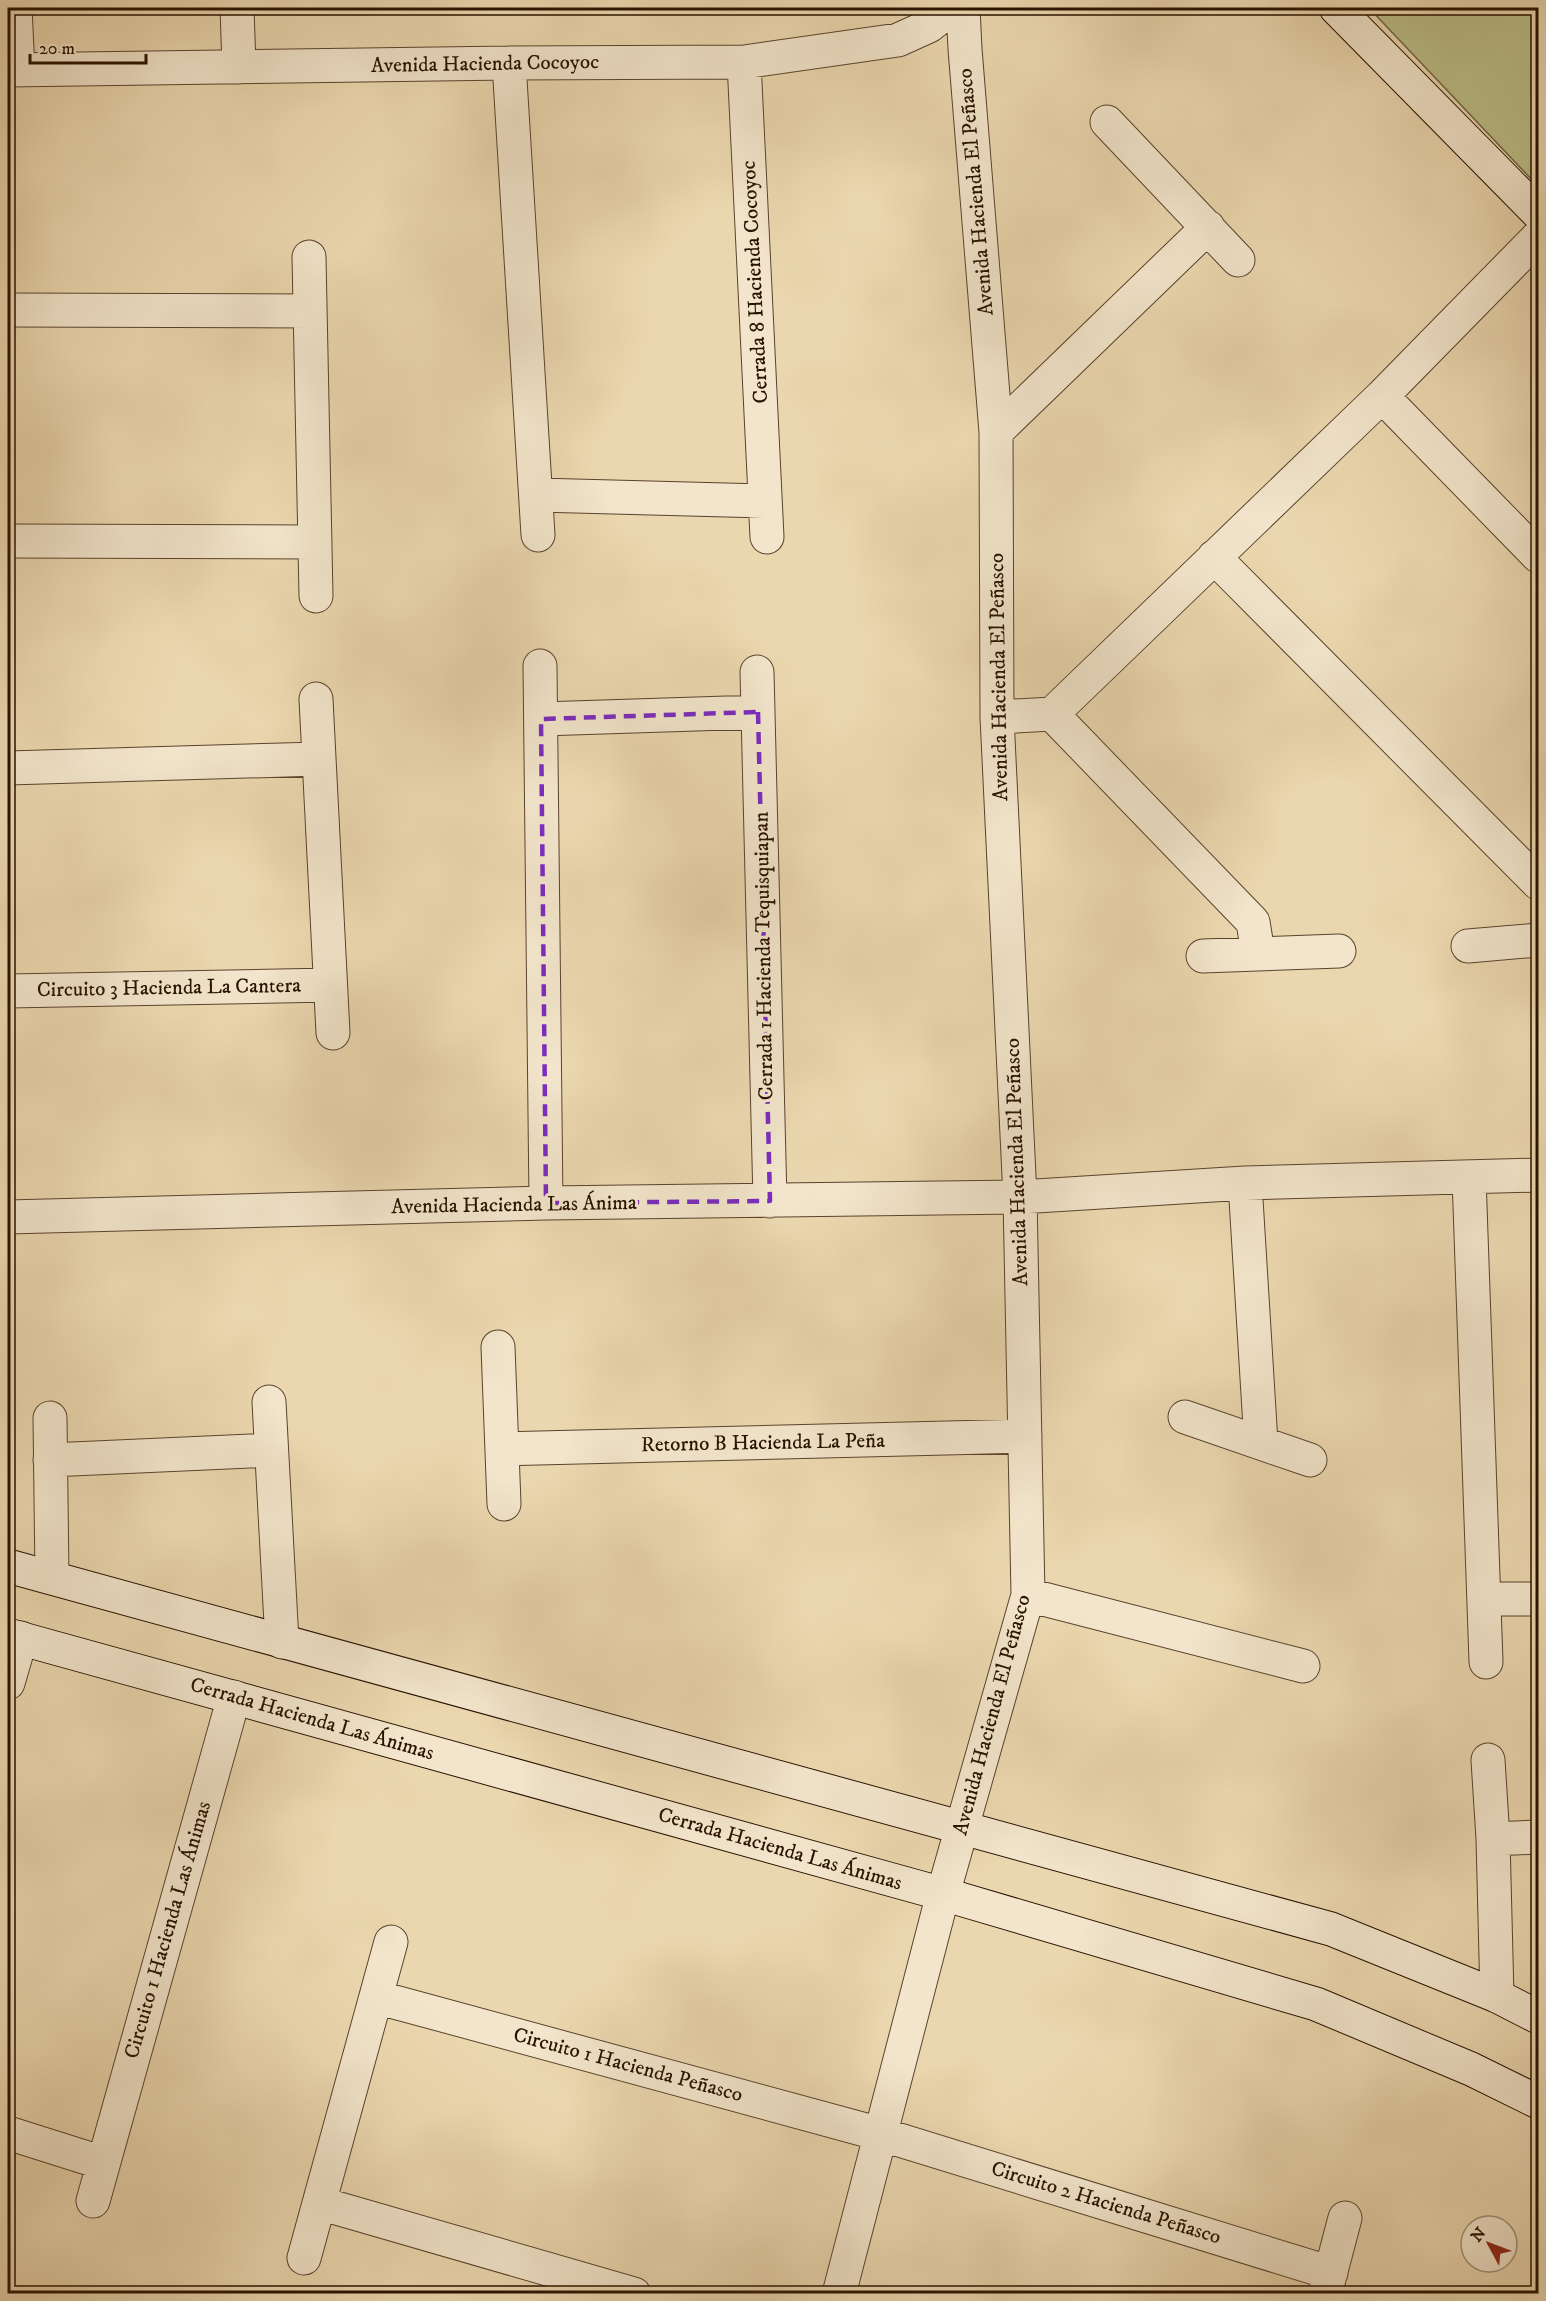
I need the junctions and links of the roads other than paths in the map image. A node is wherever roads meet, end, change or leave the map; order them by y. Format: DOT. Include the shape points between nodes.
graph roads {
  1 [pos="15,8"];
  2 [pos="237,8"];
  3 [pos="952,8"];
  4 [pos="963,8"];
  5 [pos="1336,8"];
  6 [pos="744,62"];
  7 [pos="509,63"];
  8 [pos="239,67"];
  9 [pos="13,70"];
  10 [pos="1107,122"];
  11 [pos="1539,213"];
  12 [pos="1208,227"];
  13 [pos="1539,237"];
  14 [pos="309,257"];
  15 [pos="1238,260"];
  16 [pos="8,310"];
  17 [pos="310,310"];
  18 [pos="1382,396"];
  19 [pos="996,432"];
  20 [pos="537,495"];
  21 [pos="765,501"];
  22 [pos="538,535"];
  23 [pos="767,537"];
  24 [pos="8,541"];
  25 [pos="315,542"];
  26 [pos="1539,556"];
  27 [pos="1214,557"];
  28 [pos="316,596"];
  29 [pos="540,666"];
  30 [pos="757,672"];
  31 [pos="316,699"];
  32 [pos="758,712"];
  33 [pos="1052,714"];
  34 [pos="997,717"];
  35 [pos="541,719"];
  36 [pos="319,759"];
  37 [pos="8,768"];
  38 [pos="1539,884"];
  39 [pos="1539,940"];
  40 [pos="1468,946"];
  41 [pos="1339,951"];
  42 [pos="1257,953"];
  43 [pos="1203,956"];
  44 [pos="330,985"];
  45 [pos="8,991"];
  46 [pos="333,1033"];
  47 [pos="1539,1175"];
  48 [pos="1469,1177"];
  49 [pos="1245,1183"];
  50 [pos="1020,1197"];
  51 [pos="770,1201"];
  52 [pos="546,1203"];
  53 [pos="8,1217"];
  54 [pos="498,1347"];
  55 [pos="269,1402"];
  56 [pos="50,1418"];
  57 [pos="1185,1418"];
  58 [pos="1024,1436"];
  59 [pos="1261,1443"];
  60 [pos="502,1449"];
  61 [pos="271,1450"];
  62 [pos="50,1460"];
  63 [pos="1310,1460"];
  64 [pos="504,1504"];
  65 [pos="8,1566"];
  66 [pos="52,1577"];
  67 [pos="1028,1594"];
  68 [pos="1484,1599"];
  69 [pos="1539,1599"];
  70 [pos="14,1636"];
  71 [pos="282,1642"];
  72 [pos="1486,1662"];
  73 [pos="1303,1666"];
  74 [pos="8,1683"];
  75 [pos="234,1697"];
  76 [pos="1488,1760"];
  77 [pos="961,1829"];
  78 [pos="1539,1837"];
  79 [pos="1493,1839"];
  80 [pos="943,1894"];
  81 [pos="391,1942"];
  82 [pos="1497,1996"];
  83 [pos="376,1997"];
  84 [pos="1539,2017"];
  85 [pos="1539,2102"];
  86 [pos="8,2133"];
  87 [pos="880,2134"];
  88 [pos="103,2163"];
  89 [pos="93,2202"];
  90 [pos="319,2203"];
  91 [pos="1345,2218"];
  92 [pos="304,2258"];
  93 [pos="1328,2283"];
  94 [pos="634,2294"];
  95 [pos="839,2294"];
  1 -- 9 [label="street"];
  2 -- 8 [label="street"];
  3 -- 6 [label="street, Avenida Hacienda Cocoyoc" via="929,26 898,40"];
  4 -- 19 [label="street, Avenida Hacienda El Peñasco"];
  5 -- 11 [label="street"];
  6 -- 7 [label="street, Avenida Hacienda Cocoyoc"];
  6 -- 21 [label="street, Cerrada 8 Hacienda Cocoyoc"];
  7 -- 8 [label="street, Avenida Hacienda Cocoyoc"];
  7 -- 20 [label="street"];
  8 -- 9 [label="street, Avenida Hacienda Cocoyoc"];
  10 -- 12 [label="street"];
  12 -- 15 [label="street"];
  12 -- 19 [label="street"];
  13 -- 18 [label="street"];
  14 -- 17 [label="street"];
  16 -- 17 [label="street"];
  17 -- 25 [label="street"];
  18 -- 26 [label="street"];
  18 -- 27 [label="street"];
  19 -- 34 [label="street, Avenida Hacienda El Peñasco"];
  20 -- 21 [label="street"];
  20 -- 22 [label="street"];
  21 -- 23 [label="street, Cerrada 8 Hacienda Cocoyoc"];
  24 -- 25 [label="street"];
  25 -- 28 [label="street"];
  27 -- 33 [label="street"];
  27 -- 38 [label="street"];
  29 -- 35 [label="street"];
  30 -- 32 [label="street, Cerrada 1 Hacienda Tequisquiapan"];
  31 -- 36 [label="street, Circuito 3 Hacienda La Cantera"];
  32 -- 35 [label="street"];
  32 -- 51 [label="street, Cerrada 1 Hacienda Tequisquiapan"];
  33 -- 34 [label="street"];
  33 -- 42 [label="street" via="1253,922"];
  34 -- 50 [label="street, Avenida Hacienda El Peñasco"];
  35 -- 52 [label="street"];
  36 -- 37 [label="street"];
  36 -- 44 [label="street, Circuito 3 Hacienda La Cantera"];
  39 -- 40 [label="street"];
  41 -- 42 [label="street"];
  42 -- 43 [label="street"];
  44 -- 45 [label="street, Circuito 3 Hacienda La Cantera"];
  44 -- 46 [label="street, Circuito 3 Hacienda La Cantera"];
  47 -- 48 [label="street, Avenida Hacienda Las Ánima"];
  48 -- 49 [label="street, Avenida Hacienda Las Ánima"];
  48 -- 68 [label="street"];
  49 -- 50 [label="street, Avenida Hacienda Las Ánima"];
  49 -- 59 [label="street"];
  50 -- 51 [label="street, Avenida Hacienda Las Ánima"];
  50 -- 58 [label="street, Avenida Hacienda El Peñasco"];
  51 -- 52 [label="street, Avenida Hacienda Las Ánima"];
  52 -- 53 [label="street, Avenida Hacienda Las Ánima"];
  54 -- 60 [label="street"];
  55 -- 61 [label="street"];
  56 -- 62 [label="street"];
  57 -- 59 [label="street"];
  58 -- 60 [label="street, Retorno B Hacienda La Peña"];
  58 -- 67 [label="street, Avenida Hacienda El Peñasco"];
  59 -- 63 [label="street"];
  60 -- 64 [label="street"];
  61 -- 62 [label="street"];
  61 -- 71 [label="street"];
  62 -- 66 [label="street"];
  65 -- 66 [label="street"];
  66 -- 71 [label="street"];
  67 -- 73 [label="street"];
  67 -- 77 [label="street, Avenida Hacienda El Peñasco"];
  68 -- 69 [label="street"];
  68 -- 72 [label="street"];
  70 -- 74 [label="street"];
  70 -- 75 [label="street, Cerrada Hacienda Las Ánimas"];
  71 -- 77 [label="street"];
  75 -- 80 [label="street, Cerrada Hacienda Las Ánimas"];
  75 -- 88 [label="street, Circuito 1 Hacienda Las Ánimas"];
  76 -- 79 [label="street"];
  77 -- 80 [label="street, Avenida Hacienda El Peñasco"];
  77 -- 82 [label="street" via="1331,1929"];
  78 -- 79 [label="street"];
  79 -- 82 [label="street"];
  80 -- 85 [label="street, Cerrada Hacienda Las Ánimas" via="1316,2004"];
  80 -- 87 [label="street, Avenida Hacienda El Peñasco"];
  81 -- 83 [label="street"];
  82 -- 84 [label="street"];
  83 -- 87 [label="street, Circuito 1 Hacienda Peñasco"];
  83 -- 90 [label="street"];
  86 -- 88 [label="street"];
  87 -- 93 [label="street, Circuito 2 Hacienda Peñasco"];
  87 -- 95 [label="street, Avenida Hacienda El Peñasco"];
  88 -- 89 [label="street, Circuito 1 Hacienda Las Ánimas"];
  90 -- 92 [label="street"];
  90 -- 94 [label="street"];
  91 -- 93 [label="street, Circuito 2 Hacienda Peñasco"];
}
